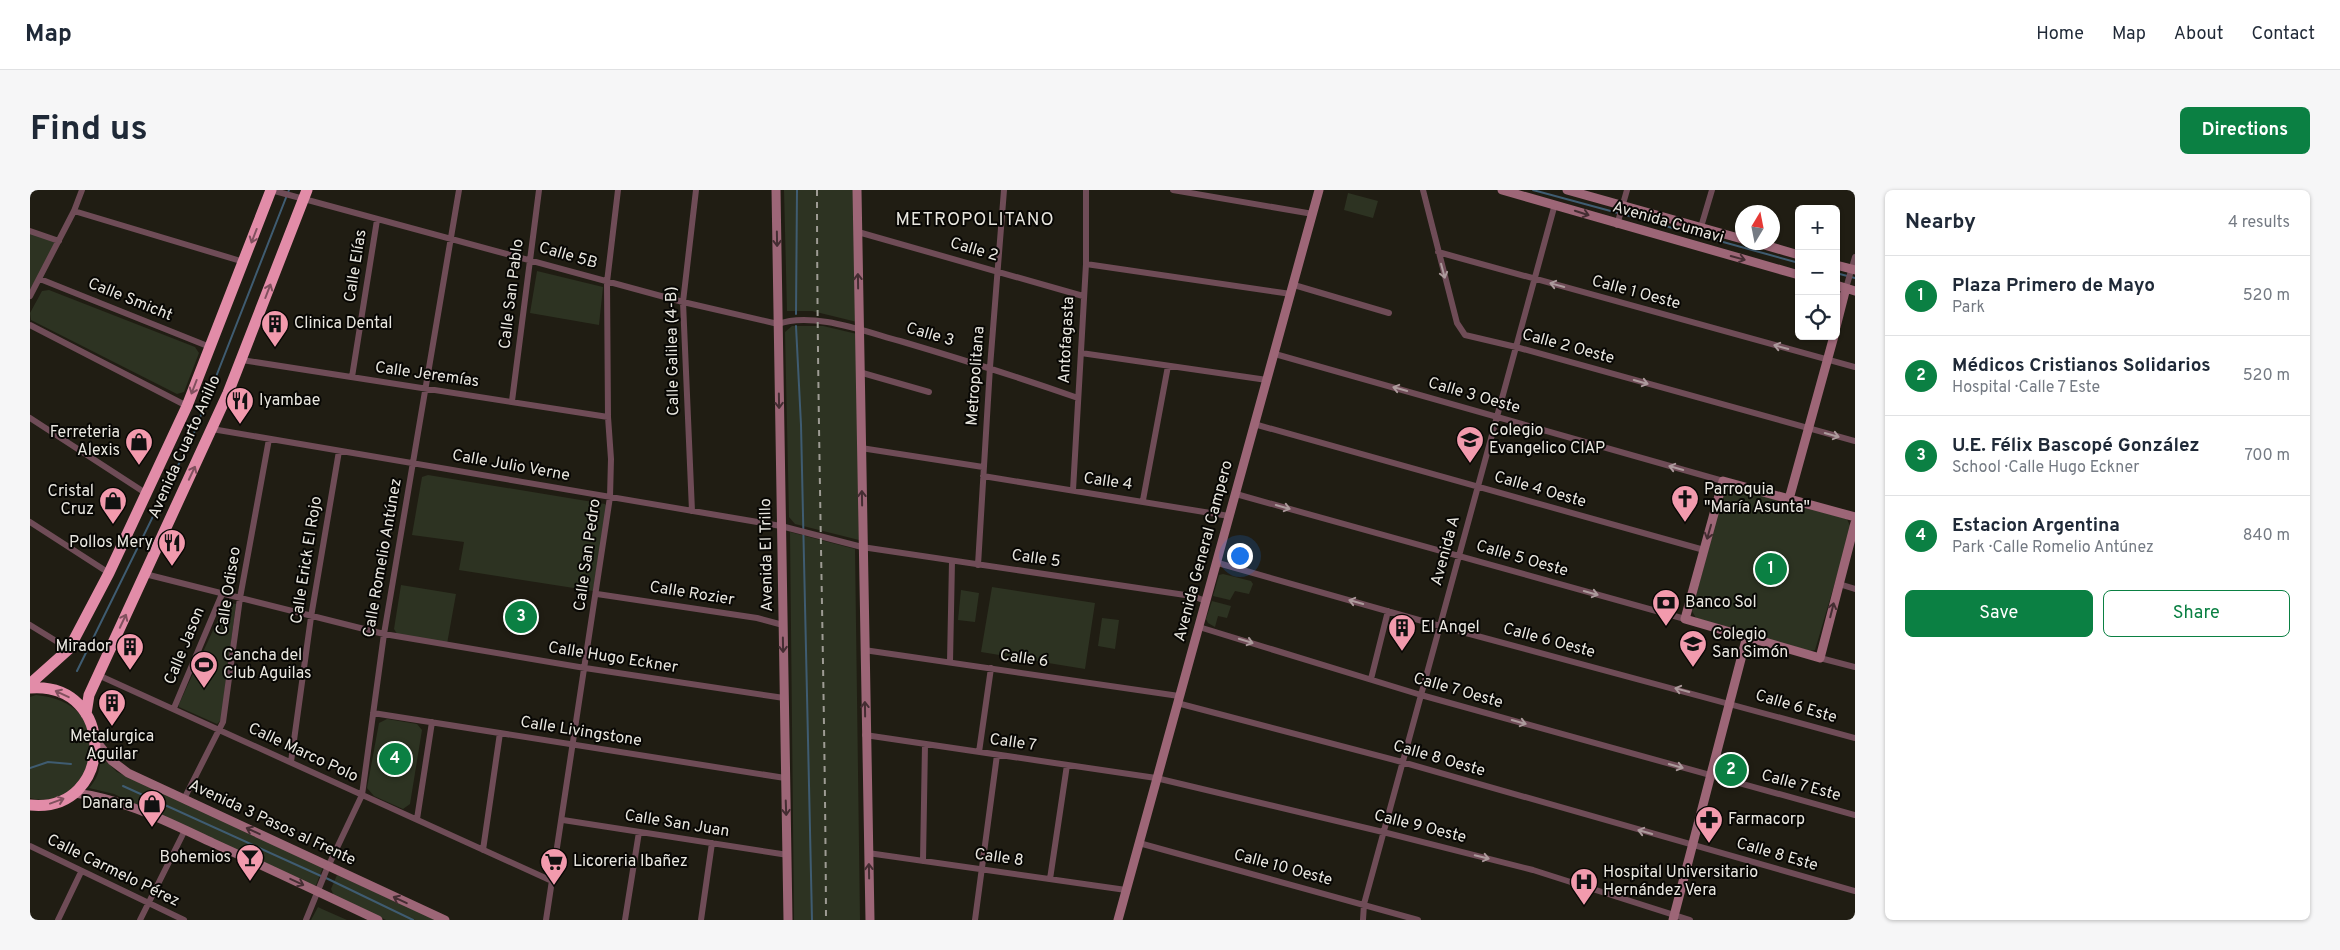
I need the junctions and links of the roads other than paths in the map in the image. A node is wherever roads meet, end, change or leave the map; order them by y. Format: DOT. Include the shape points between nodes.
graph roads {
  1 [pos="82,190"];
  2 [pos="271,190"];
  3 [pos="459,190"];
  4 [pos="540,190"];
  5 [pos="618,190"];
  6 [pos="696,190"];
  7 [pos="776,190"];
  8 [pos="856,190"];
  9 [pos="1004,190"];
  10 [pos="1086,190"];
  11 [pos="1173,190"];
  12 [pos="1319,190"];
  13 [pos="1423,190"];
  14 [pos="1502,190"];
  15 [pos="1567,190"];
  16 [pos="1626,190"];
  17 [pos="1712,190"];
  18 [pos="301,196"];
  19 [pos="1555,204"];
  20 [pos="1621,208"];
  21 [pos="74,211"];
  22 [pos="1313,214"];
  23 [pos="377,220"];
  24 [pos="1618,223"];
  25 [pos="1701,227"];
  26 [pos="30,231"];
  27 [pos="858,232"];
  28 [pos="1735,237"];
  29 [pos="451,239"];
  30 [pos="59,241"];
  31 [pos="1780,249"];
  32 [pos="1438,252"];
  33 [pos="1795,253"];
  34 [pos="1855,257"];
  35 [pos="530,260"];
  36 [pos="244,262"];
  37 [pos="1086,264"];
  38 [pos="1840,266"];
  39 [pos="1852,271"];
  40 [pos="998,272"];
  41 [pos="1795,274"];
  42 [pos="40,279"];
  43 [pos="1535,279"];
  44 [pos="607,282"];
  45 [pos="1850,288"];
  46 [pos="1292,289"];
  47 [pos="30,296"];
  48 [pos="1083,296"];
  49 [pos="683,302"];
  50 [pos="1389,313"];
  51 [pos="1840,316"];
  52 [pos="778,324"];
  53 [pos="30,325"];
  54 [pos="859,330"];
  55 [pos="1833,340"];
  56 [pos="210,346"];
  57 [pos="1516,347"];
  58 [pos="1081,353"];
  59 [pos="1275,354"];
  60 [pos="242,360"];
  61 [pos="1828,360"];
  62 [pos="1168,366"];
  63 [pos="990,367"];
  64 [pos="1855,367"];
  65 [pos="859,372"];
  66 [pos="352,377"];
  67 [pos="1267,380"];
  68 [pos="426,389"];
  69 [pos="929,392"];
  70 [pos="1078,398"];
  71 [pos="512,401"];
  72 [pos="187,406"];
  73 [pos="608,417"];
  74 [pos="1497,417"];
  75 [pos="30,418"];
  76 [pos="1254,424"];
  77 [pos="1809,428"];
  78 [pos="212,429"];
  79 [pos="269,439"];
  80 [pos="1855,441"];
  81 [pos="861,448"];
  82 [pos="339,451"];
  83 [pos="413,464"];
  84 [pos="983,467"];
  85 [pos="983,476"];
  86 [pos="1723,481"];
  87 [pos="1478,487"];
  88 [pos="1073,490"];
  89 [pos="147,494"];
  90 [pos="1236,494"];
  91 [pos="610,497"];
  92 [pos="1789,499"];
  93 [pos="1143,500"];
  94 [pos="692,511"];
  95 [pos="1229,516"];
  96 [pos="1855,517"];
  97 [pos="30,522"];
  98 [pos="1855,523"];
  99 [pos="783,527"];
  100 [pos="862,547"];
  101 [pos="1704,550"];
  102 [pos="1459,556"];
  103 [pos="952,561"];
  104 [pos="1218,563"];
  105 [pos="978,565"];
  106 [pos="109,573"];
  107 [pos="146,574"];
  108 [pos="1839,584"];
  109 [pos="1855,589"];
  110 [pos="222,594"];
  111 [pos="597,594"];
  112 [pos="240,598"];
  113 [pos="1206,600"];
  114 [pos="1388,611"];
  115 [pos="311,617"];
  116 [pos="1685,619"];
  117 [pos="30,625"];
  118 [pos="783,625"];
  119 [pos="1199,626"];
  120 [pos="1440,626"];
  121 [pos="384,634"];
  122 [pos="1747,636"];
  123 [pos="69,649"];
  124 [pos="864,650"];
  125 [pos="1820,658"];
  126 [pos="950,662"];
  127 [pos="1855,667"];
  128 [pos="585,668"];
  129 [pos="991,668"];
  130 [pos="98,675"];
  131 [pos="1371,679"];
  132 [pos="30,686"];
  133 [pos="1421,695"];
  134 [pos="784,698"];
  135 [pos="1178,699"];
  136 [pos="1729,703"];
  137 [pos="174,708"];
  138 [pos="373,713"];
  139 [pos="86,714"];
  140 [pos="432,722"];
  141 [pos="218,729"];
  142 [pos="500,733"];
  143 [pos="865,735"];
  144 [pos="1855,738"];
  145 [pos="96,740"];
  146 [pos="925,744"];
  147 [pos="573,745"];
  148 [pos="980,752"];
  149 [pos="997,755"];
  150 [pos="291,762"];
  151 [pos="1402,762"];
  152 [pos="1066,765"];
  153 [pos="1710,776"];
  154 [pos="785,778"];
  155 [pos="1156,778"];
  156 [pos="74,793"];
  157 [pos="362,795"];
  158 [pos="184,799"];
  159 [pos="35,805"];
  160 [pos="30,813"];
  161 [pos="1855,815"];
  162 [pos="416,819"];
  163 [pos="563,820"];
  164 [pos="185,830"];
  165 [pos="639,832"];
  166 [pos="1384,832"];
  167 [pos="712,843"];
  168 [pos="1140,843"];
  169 [pos="1692,845"];
  170 [pos="30,846"];
  171 [pos="483,850"];
  172 [pos="868,853"];
  173 [pos="788,855"];
  174 [pos="923,861"];
  175 [pos="327,868"];
  176 [pos="982,869"];
  177 [pos="81,872"];
  178 [pos="1050,879"];
  179 [pos="552,881"];
  180 [pos="319,888"];
  181 [pos="1126,890"];
  182 [pos="1855,891"];
  183 [pos="148,903"];
  184 [pos="1364,904"];
  185 [pos="1673,918"];
  186 [pos="58,920"];
  187 [pos="140,920"];
  188 [pos="184,920"];
  189 [pos="306,920"];
  190 [pos="378,920"];
  191 [pos="444,920"];
  192 [pos="546,920"];
  193 [pos="625,920"];
  194 [pos="701,920"];
  195 [pos="788,920"];
  196 [pos="870,920"];
  197 [pos="975,920"];
  198 [pos="1120,920"];
  199 [pos="1363,920"];
  200 [pos="1418,920"];
  201 [pos="1690,920"];
  1 -- 21 [label="street"];
  2 -- 18 [label="street, Calle 5B"];
  2 -- 36 [label="highway, Avenida Cuarto Anillo, one-way"];
  3 -- 29 [label="street, Calle Romelio Antúnez"];
  4 -- 35 [label="street, Calle San Pablo"];
  5 -- 44 [label="street, Calle San Pedro"];
  6 -- 49 [label="street, Calle Galilea (4-B)"];
  7 -- 52 [label="main road, Avenida El Trillo, one-way"];
  8 -- 27 [label="main road"];
  9 -- 40 [label="street, Metropolitana"];
  10 -- 37 [label="street, Antofagasta"];
  11 -- 22 [label="street"];
  12 -- 22 [label="main road, Avenida General Campero"];
  13 -- 32 [label="street, Calle 2 Oeste"];
  14 -- 19 [label="main road, Avenida Cumavi"];
  15 -- 20 [label="main road, Avenida Cumavi"];
  16 -- 20 [label="street"];
  17 -- 25 [label="street"];
  18 -- 23 [label="street, Calle 5B"];
  60 -- 18 [label="highway, Avenida Cuarto Anillo, one-way"];
  19 -- 24 [label="main road, Avenida Cumavi, one-way"];
  19 -- 43 [label="street, Avenida A"];
  20 -- 24 [label="street"];
  20 -- 25 [label="main road, Avenida Cumavi"];
  21 -- 30 [label="street"];
  21 -- 36 [label="street"];
  22 -- 46 [label="main road, Avenida General Campero"];
  23 -- 29 [label="street, Calle 5B"];
  23 -- 66 [label="street, Calle Elías"];
  24 -- 41 [label="main road, Avenida Cumavi, one-way"];
  25 -- 28 [label="main road, Avenida Cumavi"];
  26 -- 30 [label="street"];
  27 -- 40 [label="street, Calle 2"];
  54 -- 27 [label="main road, one-way"];
  29 -- 35 [label="street, Calle 5B"];
  29 -- 68 [label="street, Calle Romelio Antúnez"];
  30 -- 42 [label="street"];
  31 -- 33 [label="main road"];
  32 -- 43 [label="street, Calle 1 Oeste"];
  32 -- 57 [label="street, Calle 2 Oeste, one-way" via="1461,331"];
  34 -- 39 [label="street"];
  35 -- 44 [label="street, Calle 5B"];
  35 -- 71 [label="street, Calle San Pablo"];
  36 -- 56 [label="highway, Avenida Cuarto Anillo"];
  37 -- 46 [label="street"];
  37 -- 48 [label="street, Antofagasta"];
  38 -- 39 [label="main road"];
  39 -- 45 [label="street"];
  40 -- 48 [label="street, Calle 2"];
  40 -- 63 [label="street, Metropolitana"];
  42 -- 47 [label="street"];
  42 -- 56 [label="street, Calle Smicht"];
  43 -- 57 [label="street, Avenida A"];
  61 -- 43 [label="street, Calle 1 Oeste, one-way"];
  44 -- 49 [label="street, Calle 5B"];
  44 -- 73 [label="street, Calle San Pedro"];
  45 -- 51 [label="main road"];
  46 -- 50 [label="street"];
  46 -- 59 [label="main road, Avenida General Campero"];
  48 -- 58 [label="street, Antofagasta"];
  49 -- 52 [label="street, Calle 5B"];
  49 -- 94 [label="street, Calle Galilea (4-B)"];
  52 -- 54 [label="street, Calle 5B" via="788,320 818,320"];
  52 -- 99 [label="main road, Avenida El Trillo, one-way"];
  53 -- 72 [label="street"];
  54 -- 63 [label="street, Calle 3"];
  54 -- 65 [label="main road"];
  55 -- 61 [label="main road"];
  56 -- 72 [label="highway, Avenida Cuarto Anillo, one-way"];
  57 -- 74 [label="street, Avenida A"];
  57 -- 77 [label="street, Calle 2 Oeste, one-way"];
  58 -- 62 [label="street"];
  58 -- 70 [label="street, Antofagasta"];
  59 -- 67 [label="main road, Avenida General Campero"];
  74 -- 59 [label="street, Calle 3 Oeste, one-way"];
  60 -- 66 [label="street, Calle Jeremías"];
  60 -- 78 [label="highway, Avenida Cuarto Anillo"];
  61 -- 64 [label="street, Calle 1 Oeste"];
  61 -- 77 [label="main road"];
  62 -- 67 [label="street"];
  62 -- 93 [label="street"];
  63 -- 70 [label="street, Calle 3"];
  63 -- 84 [label="street, Metropolitana"];
  65 -- 69 [label="street"];
  65 -- 81 [label="main road"];
  66 -- 68 [label="street, Calle Jeremías"];
  67 -- 76 [label="main road, Avenida General Campero"];
  68 -- 71 [label="street, Calle Jeremías"];
  68 -- 83 [label="street, Calle Romelio Antúnez"];
  70 -- 88 [label="street, Antofagasta"];
  71 -- 73 [label="street, Calle Jeremías"];
  72 -- 89 [label="highway, Avenida Cuarto Anillo"];
  73 -- 91 [label="street, Calle San Pedro"];
  86 -- 74 [label="street, Calle 3 Oeste, one-way"];
  74 -- 87 [label="street, Avenida A"];
  75 -- 89 [label="street"];
  76 -- 87 [label="street, Calle 4 Oeste"];
  76 -- 90 [label="main road, Avenida General Campero"];
  77 -- 80 [label="street, Calle 2 Oeste, one-way"];
  77 -- 92 [label="main road"];
  78 -- 79 [label="street, Calle Julio Verne"];
  107 -- 78 [label="highway, Avenida Cuarto Anillo, one-way"];
  79 -- 82 [label="street, Calle Julio Verne"];
  79 -- 112 [label="street, Calle Odiseo"];
  81 -- 84 [label="street"];
  100 -- 81 [label="main road, one-way"];
  82 -- 83 [label="street, Calle Julio Verne"];
  82 -- 115 [label="street, Calle Erick El Rojo"];
  83 -- 91 [label="street, Calle Julio Verne"];
  83 -- 121 [label="street, Calle Romelio Antúnez"];
  84 -- 85 [label="street, Metropolitana"];
  85 -- 88 [label="street, Calle 4"];
  85 -- 105 [label="street, Metropolitana"];
  86 -- 92 [label="main road"];
  86 -- 101 [label="main road, one-way"];
  87 -- 101 [label="street, Calle 4 Oeste"];
  87 -- 102 [label="street, Avenida A"];
  88 -- 93 [label="street, Calle 4"];
  89 -- 106 [label="highway, Avenida Cuarto Anillo"];
  90 -- 95 [label="main road, Avenida General Campero"];
  90 -- 102 [label="street, Calle 5 Oeste, one-way"];
  91 -- 94 [label="street, Calle Julio Verne"];
  91 -- 111 [label="street, Calle San Pedro"];
  92 -- 96 [label="main road"];
  93 -- 95 [label="street, Calle 4"];
  94 -- 99 [label="street, Calle Julio Verne"];
  95 -- 104 [label="main road, Avenida General Campero"];
  97 -- 106 [label="street"];
  98 -- 108 [label="main road"];
  99 -- 100 [label="street, Calle Julio Verne"];
  99 -- 118 [label="main road, Avenida El Trillo"];
  100 -- 103 [label="street, Calle 5"];
  100 -- 124 [label="main road"];
  101 -- 116 [label="main road"];
  102 -- 116 [label="street, Calle 5 Oeste, one-way"];
  102 -- 120 [label="street, Avenida A"];
  103 -- 105 [label="street, Calle 5"];
  103 -- 126 [label="street"];
  104 -- 113 [label="main road, Avenida General Campero"];
  114 -- 104 [label="street, Calle 6 Oeste, one-way"];
  105 -- 113 [label="street, Calle 5"];
  106 -- 123 [label="highway, Avenida Cuarto Anillo"];
  107 -- 110 [label="street, Calle Hugo Eckner"];
  130 -- 107 [label="highway, Avenida Cuarto Anillo, one-way"];
  108 -- 109 [label="street"];
  125 -- 108 [label="main road, one-way"];
  110 -- 112 [label="street, Calle Hugo Eckner"];
  110 -- 137 [label="street, Calle Jason"];
  111 -- 118 [label="street, Calle Rozier" via="757,618"];
  111 -- 128 [label="street, Calle San Pedro"];
  112 -- 115 [label="street, Calle Hugo Eckner"];
  112 -- 141 [label="street, Calle Odiseo" via="223,722"];
  113 -- 119 [label="main road, Avenida General Campero"];
  114 -- 120 [label="street, Calle 6 Oeste"];
  114 -- 131 [label="street"];
  115 -- 121 [label="street, Calle Hugo Eckner"];
  115 -- 150 [label="street, Calle Erick El Rojo"];
  116 -- 122 [label="main road"];
  117 -- 123 [label="street"];
  118 -- 134 [label="main road, Avenida El Trillo, one-way"];
  119 -- 131 [label="street, Calle 7 Oeste, one-way"];
  119 -- 135 [label="main road, Avenida General Campero"];
  120 -- 133 [label="street, Avenida A"];
  136 -- 120 [label="street, Calle 6 Oeste, one-way"];
  121 -- 128 [label="street, Calle Hugo Eckner"];
  121 -- 138 [label="street, Calle Romelio Antúnez"];
  122 -- 125 [label="main road"];
  122 -- 136 [label="main road"];
  123 -- 132 [label="highway, Avenida Cuarto Anillo"];
  124 -- 126 [label="street, Calle 6"];
  143 -- 124 [label="main road, one-way"];
  125 -- 127 [label="street"];
  126 -- 129 [label="street, Calle 6"];
  128 -- 134 [label="street, Calle Hugo Eckner"];
  128 -- 147 [label="street, Calle San Pedro"];
  129 -- 135 [label="street, Calle 6"];
  129 -- 148 [label="street"];
  130 -- 137 [label="street, Calle Marco Polo"];
  130 -- 139 [label="highway, Avenida Cuarto Anillo" via="89,695"];
  131 -- 133 [label="street, Calle 7 Oeste"];
  139 -- 132 [label="highway, one-way" via="76,702 61,693"];
  133 -- 151 [label="street, Avenida A"];
  133 -- 153 [label="street, Calle 7 Oeste, one-way"];
  134 -- 154 [label="main road, Avenida El Trillo"];
  135 -- 151 [label="street, Calle 8 Oeste"];
  135 -- 155 [label="main road, Avenida General Campero"];
  136 -- 144 [label="street, Calle 6 Este"];
  136 -- 153 [label="main road"];
  137 -- 141 [label="street, Calle Marco Polo"];
  138 -- 140 [label="street, Calle Livingstone"];
  138 -- 157 [label="street, Calle Romelio Antúnez"];
  139 -- 145 [label="highway"];
  140 -- 142 [label="street, Calle Livingstone"];
  140 -- 162 [label="street"];
  141 -- 150 [label="street, Calle Marco Polo"];
  141 -- 158 [label="street, Calle Odiseo"];
  142 -- 147 [label="street, Calle Livingstone"];
  142 -- 171 [label="street"];
  143 -- 146 [label="street, Calle 7"];
  143 -- 172 [label="main road"];
  145 -- 156 [label="highway" via="92,770"];
  145 -- 158 [label="main road, Avenida 3 Pasos al Frente" via="112,761 128,773"];
  146 -- 148 [label="street, Calle 7"];
  146 -- 174 [label="street"];
  147 -- 154 [label="street, Calle Livingstone"];
  147 -- 163 [label="street, Calle San Pedro"];
  148 -- 149 [label="street, Calle 7"];
  149 -- 152 [label="street, Calle 7"];
  149 -- 176 [label="street"];
  150 -- 157 [label="street, Calle Marco Polo"];
  151 -- 166 [label="street, Avenida A"];
  169 -- 151 [label="street, Calle 8 Oeste, one-way"];
  152 -- 155 [label="street, Calle 7"];
  152 -- 178 [label="street"];
  153 -- 161 [label="street, Calle 7 Este"];
  153 -- 169 [label="main road"];
  154 -- 173 [label="main road, Avenida El Trillo, one-way"];
  155 -- 166 [label="street, Calle 9 Oeste"];
  155 -- 168 [label="main road, Avenida General Campero"];
  159 -- 156 [label="highway, one-way" via="58,802"];
  156 -- 164 [label="main road" via="109,799"];
  157 -- 162 [label="street, Calle Marco Polo"];
  157 -- 175 [label="street, Calle Romelio Antúnez"];
  175 -- 158 [label="main road, Avenida 3 Pasos al Frente, one-way"];
  159 -- 160 [label="highway"];
  162 -- 171 [label="street, Calle Marco Polo"];
  163 -- 165 [label="street, Calle San Juan"];
  163 -- 179 [label="street, Calle San Pedro"];
  164 -- 180 [label="main road, one-way"];
  164 -- 183 [label="street"];
  165 -- 167 [label="street, Calle San Juan"];
  165 -- 193 [label="street"];
  166 -- 184 [label="street, Avenida A"];
  166 -- 185 [label="street, Calle 9 Oeste, one-way" via="1533,870"];
  167 -- 173 [label="street, Calle San Juan"];
  167 -- 194 [label="street"];
  168 -- 181 [label="main road, Avenida General Campero"];
  168 -- 184 [label="street, Calle 10 Oeste"];
  169 -- 182 [label="street, Calle 8 Este"];
  169 -- 185 [label="main road"];
  170 -- 177 [label="street, Calle Carmelo Pérez"];
  171 -- 179 [label="street, Calle Marco Polo"];
  172 -- 174 [label="street, Calle 8"];
  196 -- 172 [label="main road, one-way"];
  173 -- 195 [label="main road, Avenida El Trillo"];
  174 -- 176 [label="street, Calle 8"];
  175 -- 180 [label="street, Calle Romelio Antúnez"];
  191 -- 175 [label="main road, Avenida 3 Pasos al Frente, one-way"];
  176 -- 178 [label="street, Calle 8"];
  176 -- 197 [label="street"];
  177 -- 183 [label="street, Calle Carmelo Pérez"];
  177 -- 186 [label="street"];
  178 -- 181 [label="street, Calle 8"];
  179 -- 192 [label="street, Calle San Pedro"];
  180 -- 189 [label="street, Calle Romelio Antúnez"];
  180 -- 190 [label="main road"];
  181 -- 198 [label="main road, Avenida General Campero"];
  183 -- 187 [label="street"];
  183 -- 188 [label="street, Calle Carmelo Pérez"];
  184 -- 199 [label="street, Avenida A"];
  184 -- 200 [label="street, Calle 10 Oeste"];
  185 -- 201 [label="street, Calle 9 Oeste"];
}
